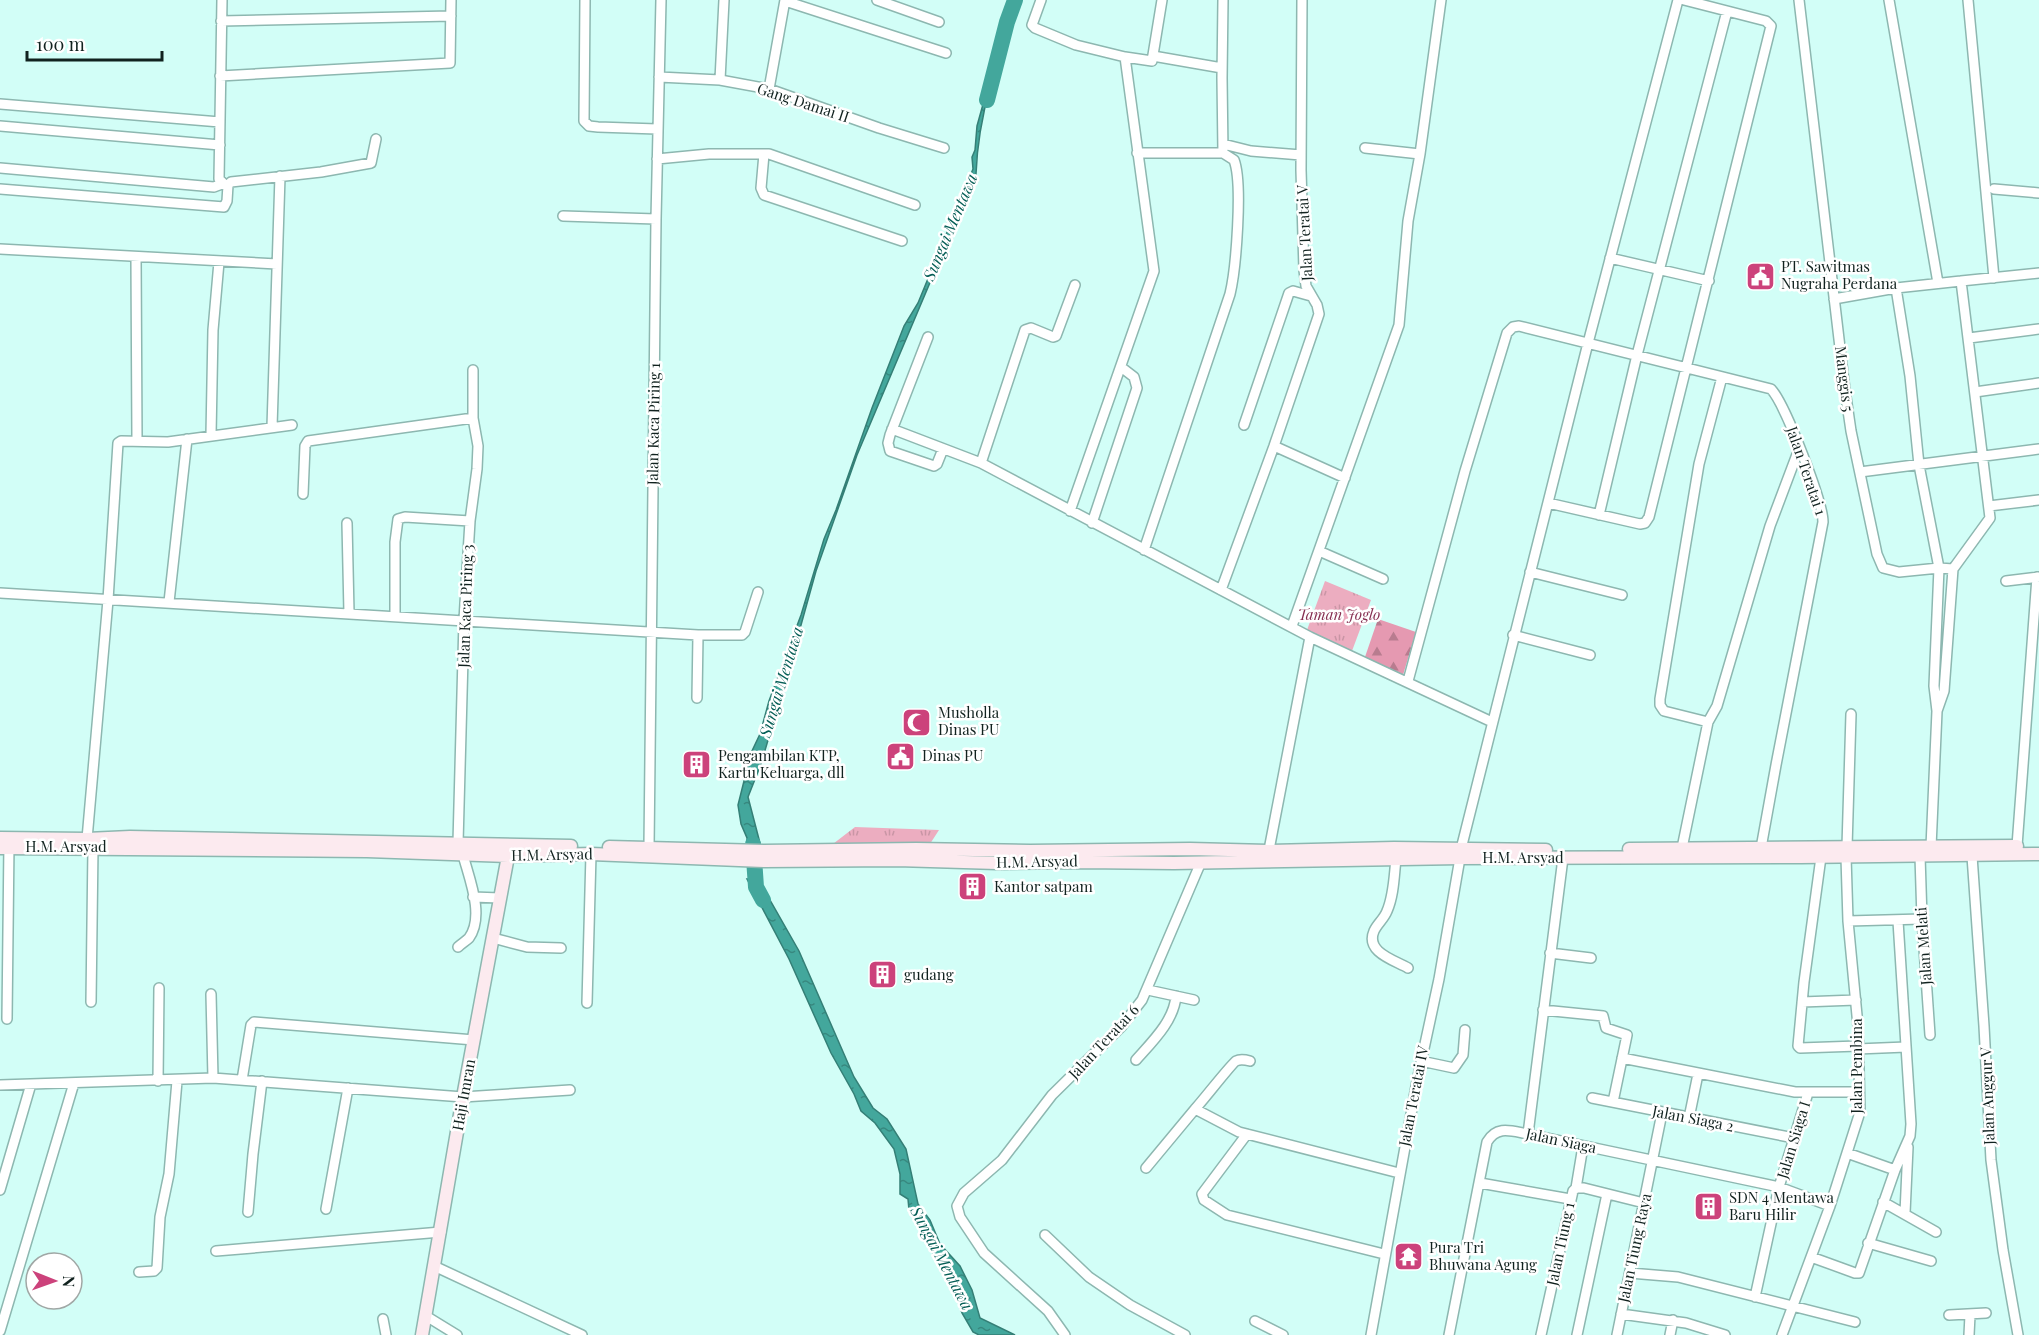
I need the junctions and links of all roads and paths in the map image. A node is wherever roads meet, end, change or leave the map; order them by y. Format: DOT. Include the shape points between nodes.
graph roads {
  1 [pos="222,0"];
  2 [pos="451,0"];
  3 [pos="585,0"];
  4 [pos="661,0"];
  5 [pos="724,0"];
  6 [pos="785,0"];
  7 [pos="878,0"];
  8 [pos="1041,0"];
  9 [pos="1161,0"];
  10 [pos="1223,0"];
  11 [pos="1302,0"];
  12 [pos="1441,0"];
  13 [pos="1678,0"];
  14 [pos="1684,0"];
  15 [pos="1799,0"];
  16 [pos="1889,0"];
  17 [pos="1968,0"];
  18 [pos="1727,11"];
  19 [pos="451,16"];
  20 [pos="221,21"];
  21 [pos="939,22"];
  22 [pos="946,53"];
  23 [pos="1153,56"];
  24 [pos="1125,57"];
  25 [pos="1222,68"];
  26 [pos="220,76"];
  27 [pos="659,77"];
  28 [pos="720,80"];
  29 [pos="769,89"];
  30 [pos="0,104"];
  31 [pos="220,122"];
  32 [pos="0,126"];
  33 [pos="657,129"];
  34 [pos="376,139"];
  35 [pos="220,145"];
  36 [pos="944,148"];
  37 [pos="1365,148"];
  38 [pos="1223,149"];
  39 [pos="1137,153"];
  40 [pos="764,154"];
  41 [pos="1420,154"];
  42 [pos="1301,155"];
  43 [pos="657,159"];
  44 [pos="0,168"];
  45 [pos="280,176"];
  46 [pos="225,186"];
  47 [pos="0,189"];
  48 [pos="1994,189"];
  49 [pos="2039,193"];
  50 [pos="915,205"];
  51 [pos="563,216"];
  52 [pos="656,219"];
  53 [pos="903,241"];
  54 [pos="0,249"];
  55 [pos="136,257"];
  56 [pos="1610,258"];
  57 [pos="219,262"];
  58 [pos="277,264"];
  59 [pos="1660,270"];
  60 [pos="2039,273"];
  61 [pos="1994,278"];
  62 [pos="1709,281"];
  63 [pos="1962,281"];
  64 [pos="1938,283"];
  65 [pos="1075,285"];
  66 [pos="1896,288"];
  67 [pos="1311,296"];
  68 [pos="1834,299"];
  69 [pos="2039,329"];
  70 [pos="928,337"];
  71 [pos="1969,338"];
  72 [pos="1588,343"];
  73 [pos="1637,355"];
  74 [pos="1121,367"];
  75 [pos="1686,368"];
  76 [pos="473,370"];
  77 [pos="1722,377"];
  78 [pos="2039,383"];
  79 [pos="1976,392"];
  80 [pos="473,418"];
  81 [pos="292,425"];
  82 [pos="1244,425"];
  83 [pos="272,428"];
  84 [pos="892,429"];
  85 [pos="211,435"];
  86 [pos="187,439"];
  87 [pos="137,441"];
  88 [pos="1274,446"];
  89 [pos="943,449"];
  90 [pos="1799,449"];
  91 [pos="2039,449"];
  92 [pos="1983,456"];
  93 [pos="981,463"];
  94 [pos="1919,465"];
  95 [pos="1860,472"];
  96 [pos="1345,478"];
  97 [pos="303,494"];
  98 [pos="2039,500"];
  99 [pos="1548,503"];
  100 [pos="1989,506"];
  101 [pos="1070,511"];
  102 [pos="1599,515"];
  103 [pos="470,521"];
  104 [pos="347,523"];
  105 [pos="1092,523"];
  106 [pos="1144,550"];
  107 [pos="1319,551"];
  108 [pos="1939,568"];
  109 [pos="1953,569"];
  110 [pos="1530,572"];
  111 [pos="2038,577"];
  112 [pos="1383,579"];
  113 [pos="2006,581"];
  114 [pos="1221,590"];
  115 [pos="758,592"];
  116 [pos="0,593"];
  117 [pos="1622,595"];
  118 [pos="108,600"];
  119 [pos="169,602"];
  120 [pos="349,613"];
  121 [pos="395,616"];
  122 [pos="464,620"];
  123 [pos="1292,626"];
  124 [pos="650,632"];
  125 [pos="698,635"];
  126 [pos="1513,635"];
  127 [pos="1310,637"];
  128 [pos="1590,655"];
  129 [pos="1408,681"];
  130 [pos="697,698"];
  131 [pos="1937,711"];
  132 [pos="1851,714"];
  133 [pos="1708,722"];
  134 [pos="1492,723"];
  135 [pos="4,843"];
  136 [pos="90,843"];
  137 [pos="458,843"];
  138 [pos="367,846"];
  139 [pos="2017,846"];
  140 [pos="2039,846"];
  141 [pos="649,847"];
  142 [pos="1931,847"];
  143 [pos="1682,848"];
  144 [pos="1761,848"];
  145 [pos="1800,852"];
  146 [pos="1847,852"];
  147 [pos="591,854"];
  148 [pos="744,854"];
  149 [pos="1460,854"];
  150 [pos="2039,854"];
  151 [pos="463,855"];
  152 [pos="508,856"];
  153 [pos="764,856"];
  154 [pos="1268,856"];
  155 [pos="1920,856"];
  156 [pos="1972,856"];
  157 [pos="1821,857"];
  158 [pos="1563,858"];
  159 [pos="1396,859"];
  160 [pos="1201,862"];
  161 [pos="473,897"];
  162 [pos="500,898"];
  163 [pos="1922,919"];
  164 [pos="1848,921"];
  165 [pos="1898,921"];
  166 [pos="493,938"];
  167 [pos="458,947"];
  168 [pos="561,948"];
  169 [pos="1550,954"];
  170 [pos="1591,958"];
  171 [pos="1408,968"];
  172 [pos="159,988"];
  173 [pos="1149,990"];
  174 [pos="211,994"];
  175 [pos="1176,996"];
  176 [pos="1194,1000"];
  177 [pos="1856,1000"];
  178 [pos="91,1002"];
  179 [pos="1802,1002"];
  180 [pos="587,1003"];
  181 [pos="1543,1010"];
  182 [pos="7,1019"];
  183 [pos="1465,1030"];
  184 [pos="1930,1035"];
  185 [pos="474,1040"];
  186 [pos="1906,1047"];
  187 [pos="1858,1048"];
  188 [pos="1622,1058"];
  189 [pos="1136,1060"];
  190 [pos="1251,1061"];
  191 [pos="1421,1061"];
  192 [pos="1698,1074"];
  193 [pos="213,1078"];
  194 [pos="242,1080"];
  195 [pos="158,1081"];
  196 [pos="177,1081"];
  197 [pos="262,1081"];
  198 [pos="74,1083"];
  199 [pos="31,1084"];
  200 [pos="0,1085"];
  201 [pos="348,1088"];
  202 [pos="570,1090"];
  203 [pos="1858,1092"];
  204 [pos="1808,1093"];
  205 [pos="463,1097"];
  206 [pos="1592,1098"];
  207 [pos="1612,1102"];
  208 [pos="1195,1109"];
  209 [pos="1662,1113"];
  210 [pos="1689,1118"];
  211 [pos="1247,1134"];
  212 [pos="1528,1134"];
  213 [pos="1794,1138"];
  214 [pos="1908,1140"];
  215 [pos="1582,1146"];
  216 [pos="1847,1153"];
  217 [pos="1653,1160"];
  218 [pos="1146,1168"];
  219 [pos="1895,1170"];
  220 [pos="1400,1173"];
  221 [pos="1480,1183"];
  222 [pos="1779,1187"];
  223 [pos="1576,1188"];
  224 [pos="0,1190"];
  225 [pos="1607,1194"];
  226 [pos="1570,1199"];
  227 [pos="1883,1202"];
  228 [pos="1644,1203"];
  229 [pos="1830,1206"];
  230 [pos="326,1209"];
  231 [pos="249,1212"];
  232 [pos="1905,1213"];
  233 [pos="441,1232"];
  234 [pos="1936,1232"];
  235 [pos="1045,1235"];
  236 [pos="1868,1243"];
  237 [pos="216,1251"];
  238 [pos="1384,1254"];
  239 [pos="1811,1257"];
  240 [pos="1931,1261"];
  241 [pos="434,1266"];
  242 [pos="139,1272"];
  243 [pos="1630,1273"];
  244 [pos="1755,1297"];
  245 [pos="1791,1307"];
  246 [pos="1986,1313"];
  247 [pos="1621,1314"];
  248 [pos="1949,1315"];
  249 [pos="1970,1315"];
  250 [pos="426,1316"];
  251 [pos="383,1319"];
  252 [pos="1673,1320"];
  253 [pos="1255,1321"];
  254 [pos="1854,1322"];
  255 [pos="0,1331"];
  256 [pos="386,1335"];
  257 [pos="423,1335"];
  258 [pos="457,1335"];
  259 [pos="582,1335"];
  260 [pos="1065,1335"];
  261 [pos="1185,1335"];
  262 [pos="1283,1335"];
  263 [pos="1371,1335"];
  264 [pos="1449,1335"];
  265 [pos="1541,1335"];
  266 [pos="1577,1335"];
  267 [pos="1617,1335"];
  268 [pos="1670,1335"];
  269 [pos="1725,1335"];
  270 [pos="1782,1335"];
  271 [pos="1969,1335"];
  272 [pos="2018,1335"];
  1 -- 20 [label="street"];
  2 -- 19 [label="street"];
  3 -- 33 [label="street" via="584,121 598,127"];
  4 -- 27 [label="street, Jalan Kaca Piring 1"];
  5 -- 28 [label="street"];
  6 -- 22 [label="street"];
  6 -- 29 [label="street"];
  7 -- 21 [label="street"];
  8 -- 24 [label="street" via="1032,25 1035,28 1076,45"];
  9 -- 23 [label="street"];
  10 -- 25 [label="street"];
  11 -- 42 [label="street, Jalan Teratai V"];
  12 -- 41 [label="street"];
  13 -- 56 [label="street, Jalan Teratai IV"];
  14 -- 18 [label="street"];
  15 -- 68 [label="street, Manggis 5"];
  16 -- 64 [label="street"];
  17 -- 61 [label="street"];
  18 -- 59 [label="street"];
  18 -- 62 [label="street" via="1769,22 1771,26"];
  19 -- 20 [label="street"];
  19 -- 26 [label="street" via="450,63"];
  20 -- 26 [label="street"];
  23 -- 24 [label="street" via="1150,63"];
  23 -- 25 [label="street"];
  24 -- 39 [label="street"];
  25 -- 38 [label="street"];
  26 -- 31 [label="street"];
  27 -- 28 [label="street, Gang Damai II"];
  27 -- 33 [label="street, Jalan Kaca Piring 1"];
  28 -- 29 [label="street, Gang Damai II"];
  29 -- 36 [label="street, Gang Damai II"];
  30 -- 31 [label="street"];
  31 -- 35 [label="street"];
  32 -- 35 [label="street"];
  33 -- 43 [label="street, Jalan Kaca Piring 1"];
  34 -- 45 [label="street" via="371,163"];
  35 -- 46 [label="street" via="219,179"];
  37 -- 41 [label="street"];
  38 -- 39 [label="street"];
  38 -- 42 [label="street"];
  38 -- 106 [label="street" via="1237,169 1232,285"];
  39 -- 74 [label="street" via="1155,271"];
  40 -- 43 [label="street"];
  40 -- 50 [label="street"];
  40 -- 53 [label="street" via="764,195"];
  41 -- 96 [label="street" via="1408,222 1399,325"];
  42 -- 67 [label="street, Jalan Teratai V" via="1304,270"];
  43 -- 52 [label="street, Jalan Kaca Piring 1"];
  44 -- 46 [label="street"];
  45 -- 46 [label="street"];
  45 -- 58 [label="street"];
  46 -- 47 [label="street" via="226,204 221,207"];
  48 -- 49 [label="street"];
  51 -- 52 [label="street"];
  52 -- 124 [label="street, Jalan Kaca Piring 1"];
  54 -- 55 [label="street"];
  55 -- 57 [label="street"];
  55 -- 87 [label="street"];
  56 -- 59 [label="street"];
  56 -- 72 [label="street, Jalan Teratai IV"];
  57 -- 58 [label="street"];
  57 -- 85 [label="street"];
  58 -- 83 [label="street"];
  59 -- 62 [label="street"];
  59 -- 73 [label="street"];
  60 -- 61 [label="street"];
  61 -- 63 [label="street"];
  62 -- 75 [label="street"];
  63 -- 64 [label="street"];
  63 -- 71 [label="street"];
  64 -- 66 [label="street"];
  65 -- 93 [label="street" via="1056,336 1031,328 1025,330"];
  66 -- 68 [label="street"];
  66 -- 94 [label="street"];
  67 -- 82 [label="street" via="1289,293"];
  67 -- 88 [label="street, Jalan Teratai V" via="1319,314"];
  68 -- 95 [label="street, Manggis 5"];
  69 -- 71 [label="street"];
  70 -- 84 [label="street"];
  71 -- 79 [label="street"];
  72 -- 73 [label="street, Jalan Teratai 1"];
  72 -- 99 [label="street, Jalan Teratai IV"];
  72 -- 129 [label="street, Jalan Teratai 1" via="1519,326 1507,333"];
  73 -- 75 [label="street, Jalan Teratai 1"];
  73 -- 102 [label="street"];
  74 -- 101 [label="street"];
  74 -- 105 [label="street" via="1134,377 1137,388"];
  75 -- 77 [label="street, Jalan Teratai 1"];
  75 -- 102 [label="street" via="1647,521 1640,524"];
  76 -- 80 [label="street, Jalan Kaca Piring 3"];
  77 -- 90 [label="street, Jalan Teratai 1" via="1771,390 1782,404"];
  77 -- 133 [label="street" via="1699,464 1660,699 1664,711"];
  78 -- 79 [label="street"];
  79 -- 92 [label="street"];
  80 -- 97 [label="street" via="308,441"];
  80 -- 103 [label="street, Jalan Kaca Piring 3" via="477,457"];
  81 -- 83 [label="street"];
  83 -- 85 [label="street"];
  84 -- 89 [label="street"];
  84 -- 89 [label="street" via="890,451 934,466"];
  85 -- 86 [label="street"];
  86 -- 87 [label="street"];
  86 -- 119 [label="street"];
  87 -- 118 [label="street" via="118,444"];
  88 -- 96 [label="street"];
  88 -- 114 [label="street, Jalan Teratai V"];
  89 -- 93 [label="street"];
  90 -- 133 [label="street" via="1770,526 1717,706"];
  90 -- 144 [label="street, Jalan Teratai 1" via="1820,502 1823,522"];
  91 -- 92 [label="street"];
  92 -- 94 [label="street"];
  92 -- 100 [label="street"];
  93 -- 101 [label="street"];
  94 -- 95 [label="street"];
  94 -- 108 [label="street"];
  95 -- 108 [label="street, Manggis 5" via="1883,568 1899,572"];
  96 -- 107 [label="street"];
  98 -- 100 [label="street"];
  99 -- 102 [label="street"];
  99 -- 110 [label="street, Jalan Teratai IV"];
  100 -- 109 [label="street" via="1989,520"];
  101 -- 105 [label="street"];
  103 -- 121 [label="street" via="398,519"];
  103 -- 122 [label="street, Jalan Kaca Piring 3"];
  104 -- 120 [label="street"];
  105 -- 106 [label="street"];
  106 -- 114 [label="street"];
  107 -- 112 [label="street"];
  107 -- 123 [label="street"];
  108 -- 109 [label="street, Manggis 5"];
  108 -- 131 [label="street" via="1934,686"];
  109 -- 131 [label="street" via="1944,691"];
  110 -- 117 [label="street"];
  110 -- 126 [label="street, Jalan Teratai IV"];
  111 -- 113 [label="street"];
  111 -- 139 [label="street"];
  114 -- 123 [label="street"];
  115 -- 125 [label="street" via="742,635"];
  116 -- 118 [label="street"];
  118 -- 119 [label="street"];
  118 -- 136 [label="street"];
  119 -- 120 [label="street"];
  120 -- 121 [label="street"];
  121 -- 122 [label="street"];
  122 -- 124 [label="street"];
  122 -- 137 [label="street, Jalan Kaca Piring 3"];
  123 -- 127 [label="street"];
  124 -- 125 [label="street"];
  124 -- 141 [label="street, Jalan Kaca Piring 1"];
  125 -- 130 [label="street"];
  126 -- 128 [label="street"];
  126 -- 134 [label="street, Jalan Teratai IV"];
  127 -- 129 [label="street"];
  127 -- 154 [label="street"];
  129 -- 134 [label="street"];
  131 -- 142 [label="street"];
  132 -- 146 [label="street, Jalan Pembina"];
  133 -- 143 [label="street"];
  134 -- 149 [label="street, Jalan Teratai IV"];
  135 -- 136 [label="street, H.M. Arsyad"];
  135 -- 182 [label="street"];
  136 -- 138 [label="street, H.M. Arsyad"];
  136 -- 178 [label="street"];
  137 -- 138 [label="street, H.M. Arsyad"];
  137 -- 141 [label="street, H.M. Arsyad"];
  138 -- 151 [label="street, H.M. Arsyad"];
  139 -- 140 [label="street, H.M. Arsyad"];
  139 -- 142 [label="street, H.M. Arsyad"];
  141 -- 148 [label="street, H.M. Arsyad"];
  142 -- 146 [label="street, H.M. Arsyad"];
  143 -- 144 [label="street, H.M. Arsyad"];
  143 -- 149 [label="street, H.M. Arsyad"];
  144 -- 145 [label="street, H.M. Arsyad"];
  145 -- 146 [label="street, H.M. Arsyad"];
  145 -- 157 [label="street, H.M. Arsyad"];
  145 -- 158 [label="street, H.M. Arsyad"];
  146 -- 155 [label="street, H.M. Arsyad"];
  146 -- 157 [label="street, H.M. Arsyad"];
  146 -- 164 [label="street, Jalan Pembina"];
  147 -- 148 [label="street, H.M. Arsyad"];
  147 -- 152 [label="street, H.M. Arsyad"];
  147 -- 180 [label="street"];
  148 -- 153 [label="street, H.M. Arsyad"];
  149 -- 154 [label="street, H.M. Arsyad" via="1394,848"];
  149 -- 158 [label="street, H.M. Arsyad"];
  149 -- 159 [label="street, H.M. Arsyad"];
  149 -- 191 [label="street, Jalan Teratai IV"];
  150 -- 156 [label="street, H.M. Arsyad"];
  151 -- 152 [label="street, H.M. Arsyad"];
  151 -- 161 [label="street"];
  152 -- 162 [label="street, Haji Imran"];
  153 -- 154 [label="street, H.M. Arsyad" via="916,849 1190,849"];
  153 -- 160 [label="street, H.M. Arsyad" via="996,863"];
  154 -- 159 [label="street, H.M. Arsyad"];
  154 -- 160 [label="street, H.M. Arsyad"];
  155 -- 156 [label="street, H.M. Arsyad"];
  155 -- 163 [label="street, Jalan Melati"];
  156 -- 272 [label="street, Jalan Anggur V" via="1991,1160"];
  157 -- 179 [label="street"];
  158 -- 169 [label="street"];
  159 -- 171 [label="street" via="1392,898 1373,932 1372,943 1377,952"];
  160 -- 173 [label="street, Jalan Teratai 6"];
  161 -- 162 [label="street"];
  161 -- 167 [label="street" via="475,924 469,938"];
  162 -- 166 [label="street, Haji Imran"];
  163 -- 165 [label="street"];
  163 -- 184 [label="street, Jalan Melati"];
  164 -- 165 [label="street"];
  164 -- 177 [label="street, Jalan Pembina"];
  165 -- 186 [label="street"];
  166 -- 168 [label="street" via="527,947"];
  166 -- 185 [label="street, Haji Imran"];
  169 -- 170 [label="street"];
  169 -- 181 [label="street"];
  172 -- 195 [label="street"];
  173 -- 175 [label="street"];
  173 -- 260 [label="street, Jalan Teratai 6" via="1121,1027 1052,1095 1002,1160 964,1193 957,1206 984,1253 1048,1311"];
  174 -- 193 [label="street"];
  175 -- 176 [label="street"];
  175 -- 189 [label="street" via="1176,1006 1164,1027"];
  177 -- 179 [label="street"];
  177 -- 187 [label="street, Jalan Pembina"];
  179 -- 187 [label="street" via="1799,1047"];
  181 -- 188 [label="street" via="1603,1016 1606,1028 1627,1035"];
  181 -- 212 [label="street"];
  183 -- 191 [label="street" via="1463,1055 1454,1068"];
  185 -- 194 [label="street" via="255,1022 251,1025"];
  185 -- 205 [label="street, Haji Imran"];
  186 -- 187 [label="street"];
  186 -- 214 [label="street" via="1911,1124"];
  187 -- 203 [label="street, Jalan Pembina"];
  188 -- 192 [label="street"];
  188 -- 207 [label="street"];
  190 -- 208 [label="street" via="1231,1064"];
  191 -- 220 [label="street, Jalan Teratai IV"];
  192 -- 204 [label="street"];
  192 -- 210 [label="street"];
  193 -- 194 [label="street"];
  193 -- 196 [label="street"];
  194 -- 197 [label="street"];
  195 -- 196 [label="street"];
  195 -- 198 [label="street"];
  196 -- 242 [label="street" via="157,1270"];
  197 -- 201 [label="street"];
  197 -- 231 [label="street"];
  198 -- 199 [label="street"];
  198 -- 255 [label="street"];
  199 -- 200 [label="street"];
  199 -- 224 [label="street"];
  201 -- 205 [label="street"];
  201 -- 230 [label="street"];
  202 -- 205 [label="street"];
  203 -- 204 [label="street"];
  203 -- 216 [label="street, Jalan Pembina" via="1860,1112"];
  204 -- 213 [label="street, Jalan Siaga I"];
  205 -- 233 [label="street, Haji Imran"];
  206 -- 207 [label="street, Jalan Siaga 2"];
  207 -- 209 [label="street, Jalan Siaga 2"];
  208 -- 211 [label="street"];
  208 -- 218 [label="street"];
  209 -- 210 [label="street, Jalan Siaga 2"];
  209 -- 217 [label="street, Jalan Tiung Raya"];
  210 -- 213 [label="street, Jalan Siaga 2"];
  211 -- 220 [label="street"];
  211 -- 238 [label="street" via="1202,1194 1204,1200 1227,1215"];
  212 -- 215 [label="street, Jalan Siaga"];
  212 -- 221 [label="street, Jalan Siaga" via="1508,1130 1492,1134"];
  213 -- 222 [label="street, Jalan Siaga I"];
  214 -- 219 [label="street"];
  214 -- 232 [label="street"];
  215 -- 217 [label="street, Jalan Siaga"];
  215 -- 223 [label="street"];
  216 -- 219 [label="street"];
  216 -- 229 [label="street, Jalan Pembina"];
  217 -- 222 [label="street, Jalan Siaga"];
  217 -- 228 [label="street, Jalan Tiung Raya"];
  219 -- 227 [label="street"];
  220 -- 238 [label="street, Jalan Teratai IV"];
  221 -- 226 [label="street"];
  221 -- 264 [label="street, Jalan Siaga"];
  222 -- 229 [label="street, Jalan Siaga"];
  222 -- 244 [label="street, Jalan Siaga I"];
  223 -- 225 [label="street, Jalan Tiung 1"];
  223 -- 226 [label="street, Jalan Tiung 1"];
  225 -- 228 [label="street, Jalan Tiung 1"];
  225 -- 266 [label="street"];
  226 -- 265 [label="street, Jalan Tiung 1"];
  227 -- 232 [label="street"];
  227 -- 236 [label="street"];
  228 -- 243 [label="street, Jalan Tiung Raya"];
  229 -- 239 [label="street, Jalan Pembina"];
  232 -- 234 [label="street"];
  233 -- 237 [label="street"];
  233 -- 241 [label="street, Haji Imran"];
  235 -- 261 [label="street" via="1089,1276 1130,1305"];
  236 -- 239 [label="street" via="1857,1274"];
  236 -- 240 [label="street"];
  238 -- 263 [label="street, Jalan Teratai IV"];
  239 -- 245 [label="street, Jalan Pembina"];
  241 -- 250 [label="street, Haji Imran"];
  241 -- 259 [label="street"];
  243 -- 244 [label="street" via="1667,1275"];
  243 -- 247 [label="street, Jalan Tiung Raya"];
  244 -- 245 [label="street"];
  245 -- 254 [label="street"];
  245 -- 270 [label="street, Jalan Pembina"];
  246 -- 249 [label="street"];
  247 -- 252 [label="street"];
  247 -- 267 [label="street, Jalan Tiung Raya"];
  248 -- 249 [label="street"];
  249 -- 271 [label="street"];
  250 -- 257 [label="street, Haji Imran"];
  250 -- 258 [label="street"];
  251 -- 256 [label="street"];
  252 -- 268 [label="street"];
  252 -- 269 [label="street"];
  253 -- 262 [label="street"];
}
